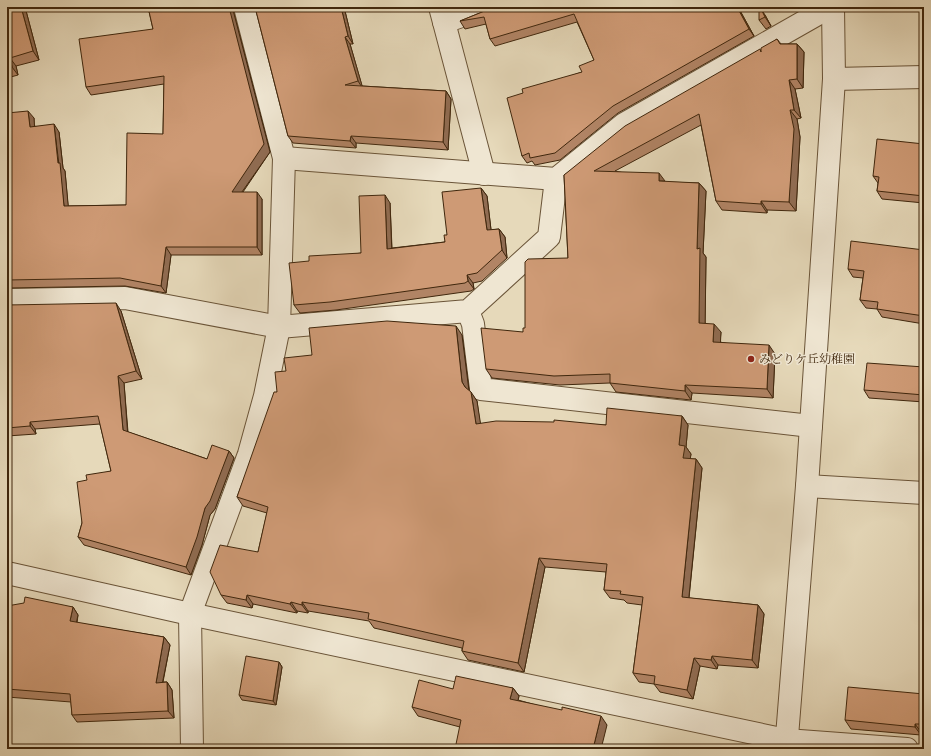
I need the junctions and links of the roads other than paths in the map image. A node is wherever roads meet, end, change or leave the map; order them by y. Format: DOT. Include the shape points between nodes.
graph roads {
  1 [pos="245,7"];
  2 [pos="488,7"];
  3 [pos="830,7"];
  4 [pos="833,7"];
  5 [pos="442,14"];
  6 [pos="924,77"];
  7 [pos="834,79"];
  8 [pos="284,158"];
  9 [pos="484,174"];
  10 [pos="556,179"];
  11 [pos="7,300"];
  12 [pos="468,311"];
  13 [pos="279,327"];
  14 [pos="811,426"];
  15 [pos="807,486"];
  16 [pos="924,493"];
  17 [pos="7,573"];
  18 [pos="190,614"];
  19 [pos="786,745"];
  20 [pos="192,749"];
  21 [pos="906,749"];
  1 -- 8 [label="street"];
  2 -- 5 [label="street"];
  3 -- 10 [label="street" via="624,124"];
  4 -- 7 [label="street"];
  5 -- 9 [label="street"];
  6 -- 7 [label="street"];
  7 -- 14 [label="street"];
  8 -- 9 [label="street"];
  8 -- 13 [label="street"];
  9 -- 10 [label="street"];
  10 -- 12 [label="street" via="549,237"];
  11 -- 13 [label="street" via="125,298"];
  12 -- 13 [label="street"];
  12 -- 14 [label="street" via="480,389"];
  13 -- 18 [label="street" via="265,396 249,454"];
  14 -- 15 [label="street"];
  15 -- 16 [label="street"];
  15 -- 19 [label="street"];
  17 -- 18 [label="street"];
  18 -- 19 [label="street"];
  18 -- 20 [label="street"];
  19 -- 21 [label="street"];
}
